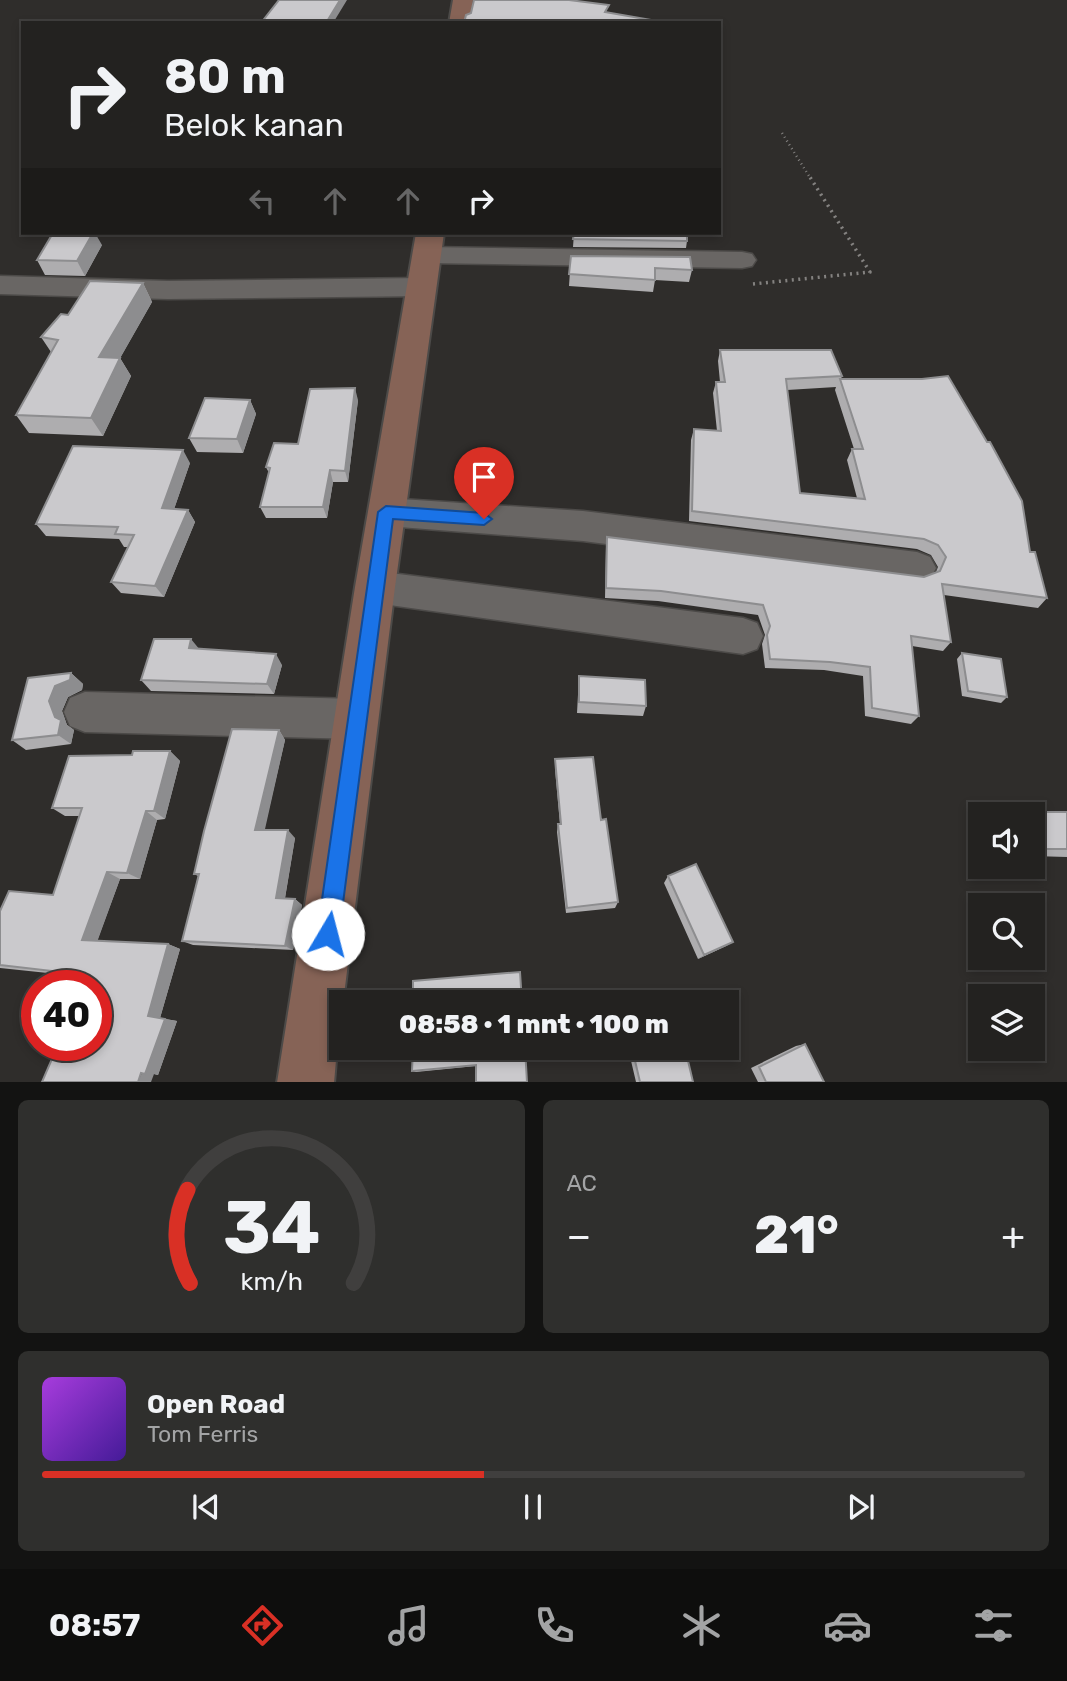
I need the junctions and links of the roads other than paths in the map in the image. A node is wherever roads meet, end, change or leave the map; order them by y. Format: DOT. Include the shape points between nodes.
graph roads {
  1 [pos="463,0"];
  2 [pos="459,21"];
  3 [pos="426,258"];
  4 [pos="742,260"];
  5 [pos="0,285"];
  6 [pos="386,512"];
  7 [pos="917,568"];
  8 [pos="372,605"];
  9 [pos="743,636"];
  10 [pos="358,711"];
  11 [pos="85,712"];
  12 [pos="305,1082"];
  1 -- 2 [label="street"];
  3 -- 4 [label="street"];
  3 -- 5 [label="street" via="168,290"];
  3 -- 6 [label="street"];
  6 -- 7 [label="street" via="583,526"];
  6 -- 8 [label="street"];
  8 -- 9 [label="street"];
  8 -- 10 [label="street"];
  10 -- 11 [label="street"];
  10 -- 12 [label="street"];
}
